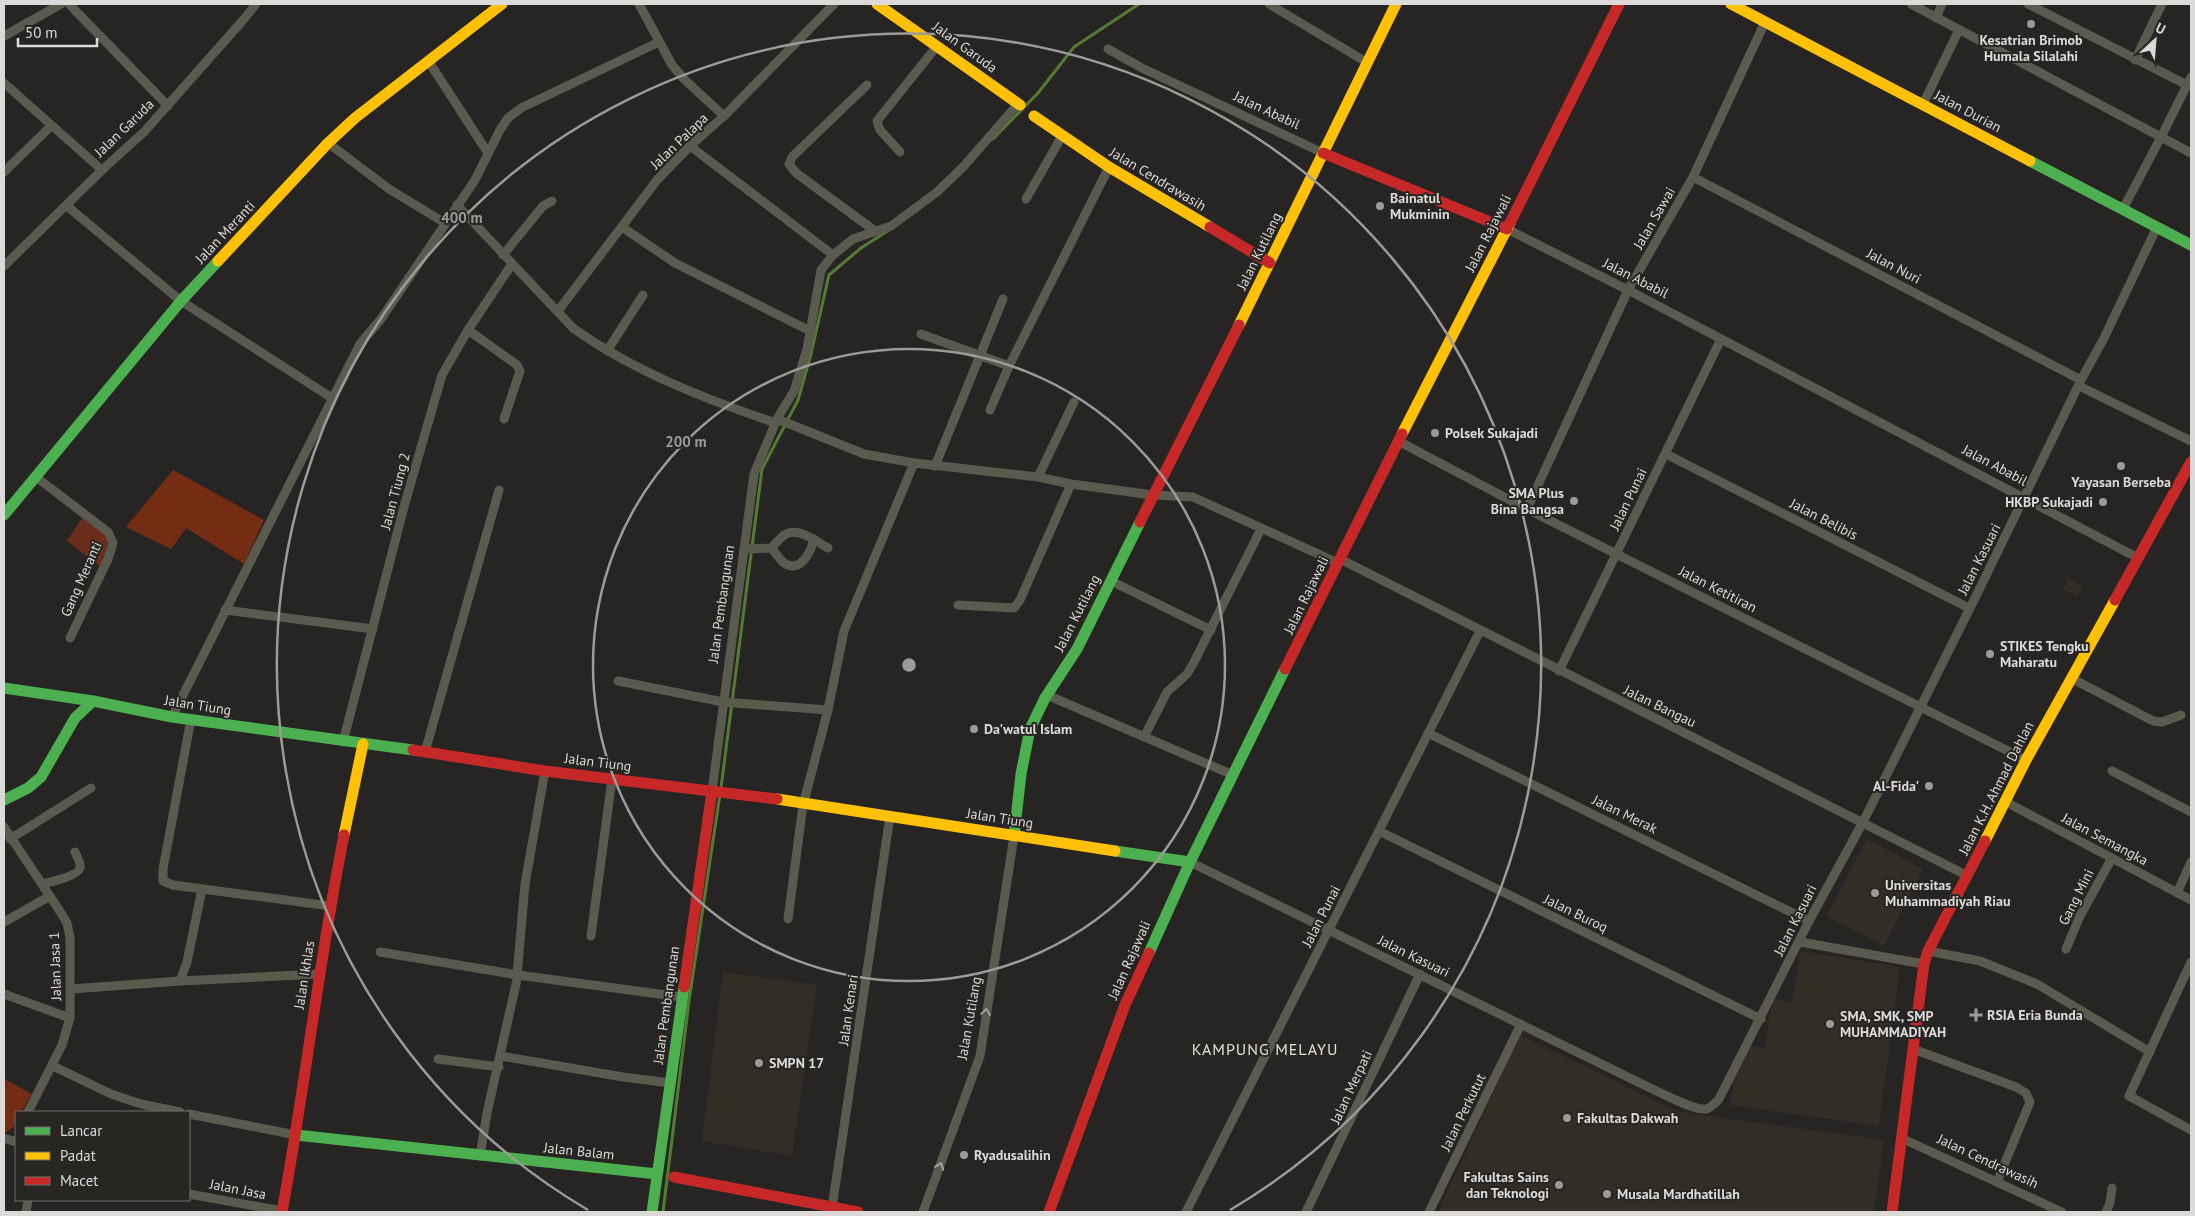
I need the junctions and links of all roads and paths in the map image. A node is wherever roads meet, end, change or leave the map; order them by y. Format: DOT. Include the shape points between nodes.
graph roads {
  1 [pos="62,4"];
  2 [pos="69,4"];
  3 [pos="256,4"];
  4 [pos="502,4"];
  5 [pos="639,4"];
  6 [pos="834,4"];
  7 [pos="877,4"];
  8 [pos="1269,4"];
  9 [pos="1396,4"];
  10 [pos="1619,4"];
  11 [pos="1731,4"];
  12 [pos="1911,4"];
  13 [pos="1942,4"];
  14 [pos="2028,4"];
  15 [pos="2162,4"];
  16 [pos="1936,18"];
  17 [pos="1765,22"];
  18 [pos="1959,30"];
  19 [pos="4,36"];
  20 [pos="659,42"];
  21 [pos="938,46"];
  22 [pos="1108,49"];
  23 [pos="2135,60"];
  24 [pos="429,62"];
  25 [pos="1368,63"];
  26 [pos="2189,81"];
  27 [pos="4,84"];
  28 [pos="867,85"];
  29 [pos="1019,104"];
  30 [pos="1923,104"];
  31 [pos="168,106"];
  32 [pos="724,116"];
  33 [pos="1034,116"];
  34 [pos="51,126"];
  35 [pos="1062,136"];
  36 [pos="2161,137"];
  37 [pos="328,143"];
  38 [pos="690,146"];
  39 [pos="900,152"];
  40 [pos="488,153"];
  41 [pos="1323,153"];
  42 [pos="2191,153"];
  43 [pos="1108,167"];
  44 [pos="102,170"];
  45 [pos="4,172"];
  46 [pos="1693,177"];
  47 [pos="1026,199"];
  48 [pos="552,201"];
  49 [pos="457,205"];
  50 [pos="67,206"];
  51 [pos="2123,209"];
  52 [pos="445,223"];
  53 [pos="622,227"];
  54 [pos="2157,227"];
  55 [pos="1507,229"];
  56 [pos="875,231"];
  57 [pos="2191,245"];
  58 [pos="503,255"];
  59 [pos="833,256"];
  60 [pos="1270,263"];
  61 [pos="512,264"];
  62 [pos="4,266"];
  63 [pos="1628,290"];
  64 [pos="643,295"];
  65 [pos="1003,299"];
  66 [pos="181,301"];
  67 [pos="558,310"];
  68 [pos="468,330"];
  69 [pos="810,331"];
  70 [pos="921,334"];
  71 [pos="1721,339"];
  72 [pos="607,351"];
  73 [pos="979,356"];
  74 [pos="1009,366"];
  75 [pos="2080,383"];
  76 [pos="332,398"];
  77 [pos="1074,402"];
  78 [pos="990,410"];
  79 [pos="504,419"];
  80 [pos="779,421"];
  81 [pos="1398,441"];
  82 [pos="2191,441"];
  83 [pos="1666,454"];
  84 [pos="914,463"];
  85 [pos="935,466"];
  86 [pos="2190,468"];
  87 [pos="36,477"];
  88 [pos="1038,477"];
  89 [pos="1071,484"];
  90 [pos="499,490"];
  91 [pos="1153,495"];
  92 [pos="2025,498"];
  93 [pos="1527,509"];
  94 [pos="4,515"];
  95 [pos="1261,529"];
  96 [pos="814,539"];
  97 [pos="771,548"];
  98 [pos="828,548"];
  99 [pos="746,549"];
  100 [pos="1617,553"];
  101 [pos="2138,558"];
  102 [pos="1339,561"];
  103 [pos="1111,581"];
  104 [pos="958,605"];
  105 [pos="1969,608"];
  106 [pos="225,610"];
  107 [pos="373,629"];
  108 [pos="1211,630"];
  109 [pos="1480,631"];
  110 [pos="70,638"];
  111 [pos="1559,671"];
  112 [pos="2071,678"];
  113 [pos="618,681"];
  114 [pos="4,688"];
  115 [pos="1047,695"];
  116 [pos="93,701"];
  117 [pos="726,702"];
  118 [pos="1921,706"];
  119 [pos="828,710"];
  120 [pos="2181,715"];
  121 [pos="172,717"];
  122 [pos="191,719"];
  123 [pos="1428,734"];
  124 [pos="1144,737"];
  125 [pos="343,742"];
  126 [pos="363,744"];
  127 [pos="425,752"];
  128 [pos="2026,760"];
  129 [pos="544,771"];
  130 [pos="2112,771"];
  131 [pos="1233,775"];
  132 [pos="612,779"];
  133 [pos="91,788"];
  134 [pos="714,791"];
  135 [pos="4,800"];
  136 [pos="2006,802"];
  137 [pos="803,804"];
  138 [pos="2191,812"];
  139 [pos="890,816"];
  140 [pos="1863,822"];
  141 [pos="4,827"];
  142 [pos="1379,831"];
  143 [pos="1014,836"];
  144 [pos="10,839"];
  145 [pos="75,852"];
  146 [pos="2112,858"];
  147 [pos="1190,862"];
  148 [pos="2191,862"];
  149 [pos="1968,876"];
  150 [pos="42,884"];
  151 [pos="202,889"];
  152 [pos="2177,893"];
  153 [pos="50,896"];
  154 [pos="2191,900"];
  155 [pos="330,906"];
  156 [pos="788,918"];
  157 [pos="1809,921"];
  158 [pos="4,922"];
  159 [pos="1329,930"];
  160 [pos="591,936"];
  161 [pos="1800,942"];
  162 [pos="2066,949"];
  163 [pos="1928,951"];
  164 [pos="380,952"];
  165 [pos="2191,962"];
  166 [pos="1924,964"];
  167 [pos="319,974"];
  168 [pos="1420,974"];
  169 [pos="518,975"];
  170 [pos="180,981"];
  171 [pos="71,989"];
  172 [pos="4,994"];
  173 [pos="681,997"];
  174 [pos="70,1018"];
  175 [pos="1761,1019"];
  176 [pos="1521,1024"];
  177 [pos="1913,1049"];
  178 [pos="2150,1052"];
  179 [pos="501,1056"];
  180 [pos="438,1059"];
  181 [pos="53,1066"];
  182 [pos="498,1067"];
  183 [pos="670,1083"];
  184 [pos="29,1111"];
  185 [pos="175,1111"];
  186 [pos="190,1114"];
  187 [pos="2191,1130"];
  188 [pos="296,1135"];
  189 [pos="1901,1138"];
  190 [pos="480,1156"];
  191 [pos="658,1175"];
  192 [pos="674,1177"];
  193 [pos="1997,1182"];
  194 [pos="2112,1188"];
  195 [pos="190,1194"];
  196 [pos="824,1209"];
  197 [pos="282,1212"];
  198 [pos="652,1212"];
  199 [pos="858,1212"];
  200 [pos="923,1212"];
  201 [pos="1049,1212"];
  202 [pos="1186,1212"];
  203 [pos="1306,1212"];
  204 [pos="1429,1212"];
  205 [pos="1892,1212"];
  206 [pos="2062,1212"];
  207 [pos="2106,1212"];
  1 -- 19 [label="street"];
  2 -- 31 [label="street"];
  3 -- 31 [label="street, Jalan Garuda"];
  4 -- 24 [label="street, Jalan Meranti"];
  5 -- 20 [label="street"];
  6 -- 32 [label="street, Jalan Palapa"];
  7 -- 21 [label="street, Jalan Garuda"];
  8 -- 25 [label="street"];
  9 -- 25 [label="street, Jalan Kutilang"];
  10 -- 55 [label="street, Jalan Rajawali"];
  11 -- 17 [label="street, Jalan Durian"];
  12 -- 16 [label="street"];
  13 -- 16 [label="street"];
  14 -- 23 [label="street"];
  15 -- 23 [label="street"];
  16 -- 18 [label="street"];
  17 -- 30 [label="street, Jalan Durian"];
  17 -- 46 [label="street, Jalan Sawai"];
  18 -- 30 [label="street"];
  18 -- 36 [label="street"];
  20 -- 32 [label="street" via="676,70"];
  20 -- 40 [label="street" via="521,108 508,118"];
  21 -- 29 [label="street, Jalan Garuda"];
  21 -- 39 [label="street" via="878,121 880,130"];
  22 -- 41 [label="street, Jalan Ababil"];
  23 -- 26 [label="street"];
  24 -- 37 [label="street, Jalan Meranti" via="355,118"];
  24 -- 40 [label="street"];
  25 -- 41 [label="street, Jalan Kutilang"];
  26 -- 36 [label="street"];
  27 -- 34 [label="street"];
  28 -- 56 [label="street" via="792,157 789,164 796,173"];
  29 -- 33 [label="street, Jalan Garuda"];
  29 -- 56 [label="street, Jalan Pembangunan" via="937,192 899,221"];
  30 -- 51 [label="street, Jalan Durian"];
  31 -- 44 [label="street, Jalan Garuda"];
  32 -- 38 [label="street, Jalan Palapa"];
  33 -- 35 [label="street, Jalan Cendrawasih"];
  34 -- 44 [label="street"];
  34 -- 45 [label="street"];
  35 -- 43 [label="street, Jalan Cendrawasih"];
  35 -- 47 [label="street"];
  36 -- 42 [label="street"];
  36 -- 51 [label="street"];
  37 -- 52 [label="street" via="389,189"];
  37 -- 66 [label="street, Jalan Meranti"];
  38 -- 53 [label="street, Jalan Palapa" via="657,180"];
  38 -- 59 [label="street"];
  40 -- 49 [label="street" via="476,180"];
  41 -- 55 [label="street, Jalan Ababil"];
  41 -- 60 [label="street, Jalan Kutilang"];
  43 -- 60 [label="street, Jalan Cendrawasih"];
  43 -- 74 [label="street"];
  44 -- 50 [label="street, Jalan Garuda"];
  46 -- 63 [label="street, Jalan Sawai"];
  46 -- 75 [label="street, Jalan Nuri"];
  48 -- 58 [label="street" via="543,206"];
  49 -- 52 [label="street"];
  49 -- 58 [label="street, Jalan Bangau"];
  50 -- 62 [label="street, Jalan Garuda"];
  50 -- 66 [label="street"];
  51 -- 54 [label="street, Jalan Durian"];
  52 -- 76 [label="street" via="381,319 360,344"];
  53 -- 67 [label="street, Jalan Palapa"];
  53 -- 69 [label="street" via="675,263"];
  54 -- 57 [label="street, Jalan Durian"];
  54 -- 75 [label="street, Jalan Kasuari"];
  55 -- 63 [label="street, Jalan Ababil"];
  55 -- 81 [label="street, Jalan Rajawali"];
  56 -- 59 [label="street, Jalan Pembangunan" via="854,239"];
  58 -- 61 [label="street, Jalan Bangau"];
  59 -- 69 [label="street, Jalan Pembangunan" via="819,276"];
  60 -- 91 [label="street, Jalan Kutilang"];
  61 -- 67 [label="street, Jalan Bangau"];
  61 -- 68 [label="street, Jalan Tiung 2"];
  63 -- 71 [label="street, Jalan Ababil"];
  63 -- 93 [label="street, Jalan Sawai"];
  64 -- 72 [label="street"];
  65 -- 73 [label="street"];
  66 -- 76 [label="street"];
  66 -- 87 [label="street, Jalan Meranti"];
  67 -- 72 [label="street, Jalan Bangau" via="573,328"];
  68 -- 79 [label="street" via="517,365 520,371"];
  68 -- 107 [label="street, Jalan Tiung 2" via="442,375"];
  69 -- 80 [label="street, Jalan Pembangunan" via="794,391"];
  70 -- 73 [label="street"];
  71 -- 83 [label="street, Jalan Punai"];
  71 -- 92 [label="street, Jalan Ababil"];
  72 -- 80 [label="street, Jalan Bangau" via="652,375 722,405"];
  73 -- 74 [label="street"];
  73 -- 85 [label="street"];
  74 -- 78 [label="street"];
  75 -- 82 [label="street, Jalan Nuri"];
  75 -- 92 [label="street, Jalan Kasuari"];
  76 -- 106 [label="street"];
  77 -- 88 [label="street"];
  80 -- 84 [label="street, Jalan Bangau" via="864,454"];
  80 -- 99 [label="street, Jalan Pembangunan" via="761,453 754,474"];
  81 -- 93 [label="street, Jalan Ketitiran"];
  81 -- 102 [label="street, Jalan Rajawali"];
  83 -- 100 [label="street, Jalan Punai"];
  83 -- 105 [label="street, Jalan Belibis"];
  84 -- 85 [label="street, Jalan Bangau"];
  84 -- 119 [label="street" via="844,631"];
  85 -- 88 [label="street, Jalan Bangau"];
  86 -- 101 [label="street, Jalan K.H. Ahmad Dahlan"];
  87 -- 94 [label="street, Jalan Meranti"];
  87 -- 110 [label="street, Gang Meranti" via="108,532 113,543"];
  88 -- 89 [label="street, Jalan Bangau"];
  89 -- 91 [label="street, Jalan Bangau"];
  89 -- 104 [label="street" via="1014,608"];
  90 -- 127 [label="street"];
  91 -- 95 [label="street, Jalan Bangau" via="1184,495 1202,499"];
  91 -- 103 [label="street, Jalan Kutilang"];
  92 -- 101 [label="street, Jalan Ababil"];
  92 -- 105 [label="street, Jalan Kasuari"];
  93 -- 100 [label="street, Jalan Ketitiran"];
  95 -- 102 [label="street, Jalan Bangau"];
  95 -- 108 [label="street"];
  96 -- 97 [label="street" via="793,532"];
  96 -- 97 [label="street" via="804,560 796,565 784,563"];
  96 -- 98 [label="street"];
  97 -- 99 [label="street"];
  99 -- 117 [label="street, Jalan Pembangunan"];
  100 -- 111 [label="street, Jalan Punai"];
  100 -- 118 [label="street, Jalan Ketitiran"];
  101 -- 112 [label="street, Jalan K.H. Ahmad Dahlan"];
  102 -- 109 [label="street, Jalan Bangau"];
  102 -- 131 [label="street, Jalan Rajawali"];
  103 -- 108 [label="street"];
  103 -- 115 [label="street, Jalan Kutilang" via="1077,649"];
  105 -- 118 [label="street, Jalan Kasuari"];
  106 -- 107 [label="street"];
  106 -- 121 [label="street"];
  107 -- 125 [label="street, Jalan Tiung 2"];
  108 -- 124 [label="street" via="1190,669 1164,696"];
  109 -- 111 [label="street, Jalan Bangau"];
  109 -- 123 [label="street, Jalan Punai"];
  111 -- 140 [label="street, Jalan Bangau"];
  112 -- 120 [label="street" via="2153,721 2162,722"];
  112 -- 128 [label="street, Jalan K.H. Ahmad Dahlan"];
  113 -- 117 [label="street"];
  114 -- 116 [label="street, Jalan Tiung"];
  115 -- 124 [label="street"];
  115 -- 143 [label="street, Jalan Kutilang" via="1035,716 1026,749"];
  116 -- 121 [label="street, Jalan Tiung"];
  116 -- 135 [label="street" via="75,718 41,777"];
  117 -- 119 [label="street"];
  117 -- 134 [label="street, Jalan Pembangunan"];
  118 -- 128 [label="street, Jalan Ketitiran"];
  118 -- 140 [label="street, Jalan Kasuari"];
  119 -- 137 [label="street"];
  121 -- 122 [label="street, Jalan Tiung"];
  122 -- 125 [label="street, Jalan Tiung"];
  122 -- 151 [label="street" via="162,878 173,885"];
  123 -- 142 [label="street, Jalan Punai"];
  123 -- 157 [label="street, Jalan Merak"];
  124 -- 131 [label="street"];
  125 -- 126 [label="street, Jalan Tiung"];
  126 -- 127 [label="street, Jalan Tiung"];
  126 -- 155 [label="street, Jalan Ikhlas"];
  127 -- 129 [label="street, Jalan Tiung"];
  128 -- 136 [label="street, Jalan K.H. Ahmad Dahlan"];
  129 -- 132 [label="street, Jalan Tiung"];
  129 -- 169 [label="street" via="525,884"];
  130 -- 138 [label="street"];
  131 -- 147 [label="street, Jalan Rajawali"];
  132 -- 134 [label="street, Jalan Tiung"];
  132 -- 160 [label="street"];
  133 -- 144 [label="street"];
  134 -- 137 [label="street, Jalan Tiung"];
  134 -- 173 [label="street, Jalan Pembangunan"];
  136 -- 146 [label="street, Jalan Semangka"];
  136 -- 149 [label="street, Jalan K.H. Ahmad Dahlan"];
  137 -- 139 [label="street, Jalan Tiung"];
  137 -- 156 [label="street"];
  139 -- 143 [label="street, Jalan Tiung"];
  139 -- 196 [label="street, Jalan Kenari"];
  140 -- 149 [label="street, Jalan Bangau"];
  140 -- 157 [label="street, Jalan Kasuari"];
  141 -- 144 [label="street, Jalan Jasa 1"];
  142 -- 159 [label="street, Jalan Punai"];
  142 -- 175 [label="street, Jalan Buroq"];
  143 -- 147 [label="street, Jalan Tiung"];
  200 -- 143 [label="street, Jalan Kutilang, one-way" via="980,1056"];
  144 -- 150 [label="street, Jalan Jasa 1"];
  145 -- 150 [label="street" via="80,865 75,874"];
  146 -- 152 [label="street, Jalan Semangka"];
  146 -- 162 [label="street, Gang Mini"];
  147 -- 159 [label="street, Jalan Kasuari"];
  147 -- 201 [label="street, Jalan Rajawali" via="1125,1005"];
  148 -- 152 [label="street"];
  149 -- 163 [label="street, Jalan K.H. Ahmad Dahlan"];
  150 -- 153 [label="street, Jalan Jasa 1"];
  151 -- 155 [label="street"];
  151 -- 170 [label="street"];
  152 -- 154 [label="street, Jalan Semangka"];
  153 -- 158 [label="street"];
  153 -- 171 [label="street, Jalan Jasa 1" via="67,923"];
  155 -- 167 [label="street, Jalan Ikhlas"];
  157 -- 161 [label="street, Jalan Kasuari"];
  159 -- 168 [label="street, Jalan Kasuari"];
  159 -- 202 [label="street, Jalan Punai"];
  161 -- 166 [label="street"];
  161 -- 175 [label="street, Jalan Kasuari"];
  163 -- 166 [label="street, Jalan K.H. Ahmad Dahlan"];
  163 -- 178 [label="street" via="1980,961 2038,984"];
  164 -- 169 [label="street"];
  165 -- 178 [label="street"];
  166 -- 177 [label="street, Jalan K.H. Ahmad Dahlan"];
  167 -- 170 [label="street"];
  167 -- 188 [label="street, Jalan Ikhlas"];
  168 -- 176 [label="street, Jalan Kasuari"];
  168 -- 203 [label="street, Jalan Merpati"];
  169 -- 173 [label="street"];
  169 -- 179 [label="street"];
  170 -- 171 [label="street"];
  171 -- 174 [label="street, Jalan Jasa 1"];
  172 -- 174 [label="street"];
  173 -- 183 [label="street, Jalan Pembangunan"];
  174 -- 181 [label="street, Jalan Jasa 1"];
  175 -- 176 [label="street, Jalan Kasuari" via="1719,1099 1707,1108 1693,1107"];
  176 -- 204 [label="street, Jalan Perkutut"];
  177 -- 189 [label="street, Jalan K.H. Ahmad Dahlan"];
  177 -- 193 [label="street" via="2016,1086 2029,1098"];
  178 -- 187 [label="street" via="2129,1096"];
  179 -- 182 [label="street"];
  179 -- 183 [label="street"];
  180 -- 182 [label="street"];
  181 -- 184 [label="street, Jalan Jasa 1"];
  181 -- 185 [label="street" via="111,1094"];
  182 -- 190 [label="street"];
  183 -- 191 [label="street, Jalan Pembangunan"];
  186 -- 188 [label="street"];
  188 -- 190 [label="street, Jalan Balam"];
  188 -- 197 [label="street, Jalan Ikhlas"];
  189 -- 193 [label="street, Jalan Cendrawasih"];
  189 -- 205 [label="street, Jalan K.H. Ahmad Dahlan"];
  190 -- 191 [label="street, Jalan Balam"];
  191 -- 192 [label="street, Jalan Balam"];
  191 -- 198 [label="street, Jalan Pembangunan"];
  192 -- 196 [label="street, Jalan Balam"];
  193 -- 206 [label="street, Jalan Cendrawasih"];
  194 -- 207 [label="street"];
  195 -- 197 [label="street, Jalan Jasa"];
  196 -- 199 [label="street, Jalan Balam"];
}
